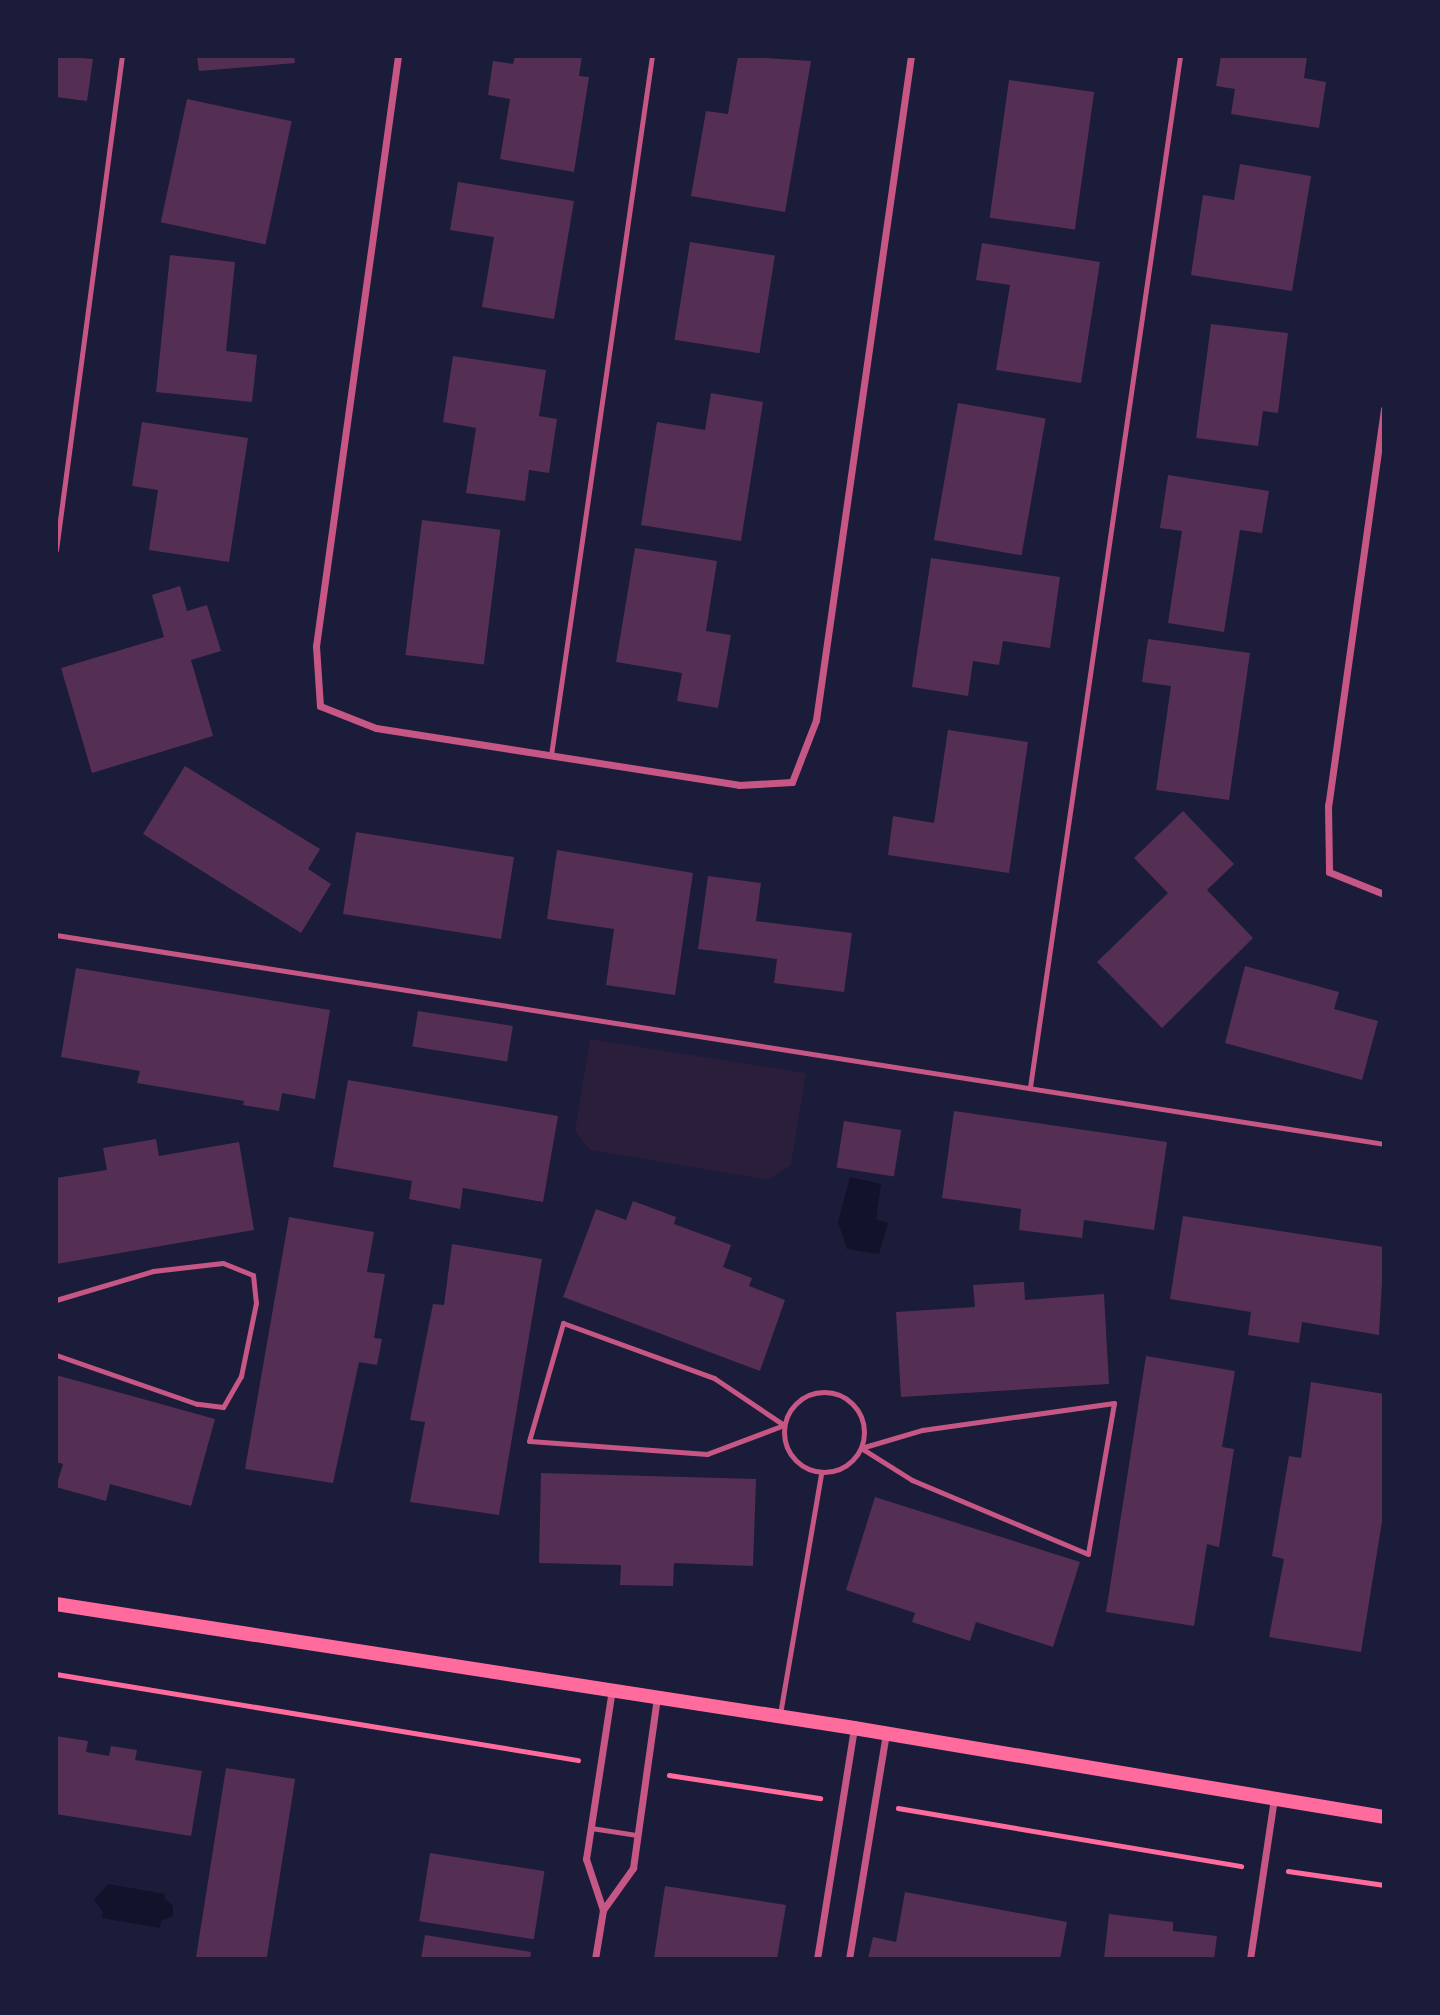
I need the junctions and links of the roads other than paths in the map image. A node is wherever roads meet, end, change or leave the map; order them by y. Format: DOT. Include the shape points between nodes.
graph roads {
  1 [pos="122,56"];
  2 [pos="398,56"];
  3 [pos="652,56"];
  4 [pos="911,56"];
  5 [pos="1180,56"];
  6 [pos="1384,409"];
  7 [pos="56,550"];
  8 [pos="551,755"];
  9 [pos="1384,894"];
  10 [pos="56,935"];
  11 [pos="1030,1087"];
  12 [pos="1384,1144"];
  13 [pos="56,1300"];
  14 [pos="56,1354"];
  15 [pos="784,1425"];
  16 [pos="861,1448"];
  17 [pos="821,1472"];
  18 [pos="56,1604"];
  19 [pos="612,1690"];
  20 [pos="657,1697"];
  21 [pos="779,1717"];
  22 [pos="854,1728"];
  23 [pos="886,1734"];
  24 [pos="1274,1799"];
  25 [pos="1384,1817"];
  26 [pos="591,1828"];
  27 [pos="637,1835"];
  28 [pos="603,1910"];
  29 [pos="595,1959"];
  30 [pos="817,1959"];
  31 [pos="849,1959"];
  32 [pos="1250,1959"];
  1 -- 7 [label="lane"];
  2 -- 8 [label="street" via="316,646 320,706 376,728"];
  3 -- 8 [label="lane"];
  4 -- 8 [label="street" via="816,720 792,782 739,785"];
  5 -- 11 [label="lane"];
  6 -- 9 [label="street" via="1328,805 1329,872"];
  10 -- 11 [label="lane"];
  11 -- 12 [label="lane"];
  13 -- 14 [label="lane" via="153,1271 223,1263 254,1275 256,1303 241,1376 223,1408 197,1404"];
  15 -- 15 [label="lane" via="714,1378 563,1323 529,1441 707,1454"];
  15 -- 16 [label="lane" via="794,1403 816,1391 829,1391 841,1395 859,1412 864,1436"];
  15 -- 17 [label="lane" via="792,1457"];
  16 -- 16 [label="lane" via="912,1480 1088,1554 1114,1403 922,1430"];
  16 -- 17 [label="lane" via="844,1467"];
  17 -- 21 [label="lane"];
  18 -- 19 [label="main road"];
  19 -- 20 [label="main road"];
  19 -- 26 [label="street"];
  20 -- 21 [label="main road"];
  20 -- 27 [label="street"];
  21 -- 22 [label="main road"];
  22 -- 23 [label="main road"];
  22 -- 30 [label="street"];
  23 -- 24 [label="main road"];
  23 -- 31 [label="street"];
  24 -- 25 [label="main road"];
  24 -- 32 [label="street"];
  26 -- 27 [label="lane"];
  26 -- 28 [label="street" via="586,1859"];
  27 -- 28 [label="street" via="633,1868"];
  28 -- 29 [label="street"];
}
